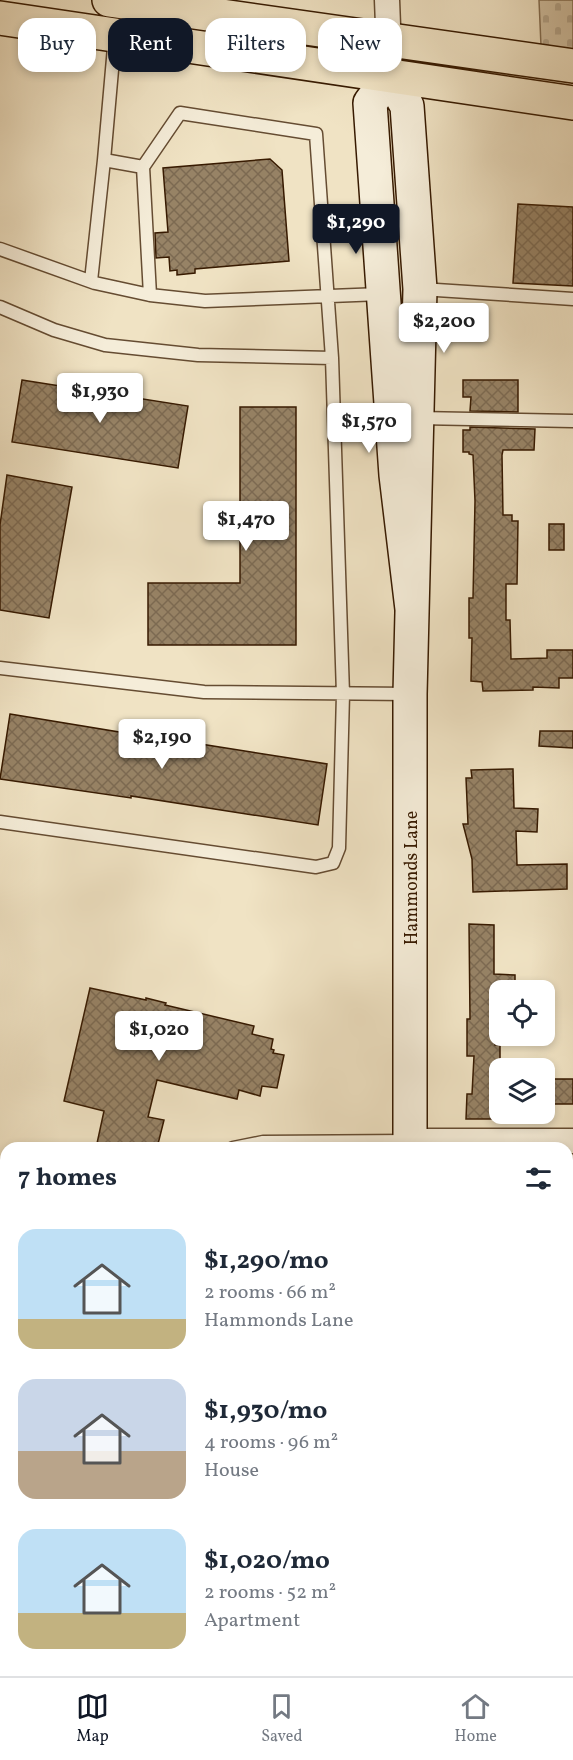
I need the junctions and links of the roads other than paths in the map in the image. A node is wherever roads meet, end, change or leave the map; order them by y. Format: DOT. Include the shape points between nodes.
graph roads {
  1 [pos="387,0"];
  2 [pos="123,1"];
  3 [pos="0,18"];
  4 [pos="387,18"];
  5 [pos="318,27"];
  6 [pos="108,34"];
  7 [pos="402,41"];
  8 [pos="193,47"];
  9 [pos="573,66"];
  10 [pos="112,72"];
  11 [pos="390,72"];
  12 [pos="390,76"];
  13 [pos="573,103"];
  14 [pos="104,160"];
  15 [pos="143,166"];
  16 [pos="379,214"];
  17 [pos="0,249"];
  18 [pos="91,281"];
  19 [pos="420,289"];
  20 [pos="383,294"];
  21 [pos="150,295"];
  22 [pos="328,296"];
  23 [pos="573,299"];
  24 [pos="0,308"];
  25 [pos="332,358"];
  26 [pos="417,418"];
  27 [pos="573,422"];
  28 [pos="412,609"];
  29 [pos="0,668"];
  30 [pos="343,694"];
  31 [pos="410,694"];
  32 [pos="0,822"];
  33 [pos="573,1141"];
  34 [pos="410,1142"];
  35 [pos="519,1142"];
  1 -- 4 [label="street"];
  2 -- 5 [label="main road"];
  3 -- 6 [label="main road"];
  7 -- 9 [label="main road"];
  8 -- 12 [label="main road"];
  10 -- 14 [label="lane"];
  11 -- 12 [label="street"];
  12 -- 13 [label="main road"];
  12 -- 16 [label="street, Hammonds Lane" via="370,103"];
  12 -- 19 [label="street, Hammonds Lane" via="407,106"];
  14 -- 15 [label="lane"];
  14 -- 18 [label="lane"];
  15 -- 21 [label="lane"];
  15 -- 22 [label="lane" via="180,113 316,134"];
  16 -- 19 [label="street" via="390,225 400,275 410,287"];
  16 -- 20 [label="street, Hammonds Lane"];
  17 -- 18 [label="lane"];
  18 -- 21 [label="lane"];
  19 -- 23 [label="lane"];
  19 -- 26 [label="street, Hammonds Lane"];
  20 -- 22 [label="lane"];
  20 -- 26 [label="street" via="397,314 403,398"];
  20 -- 28 [label="street, Hammonds Lane" via="396,475"];
  21 -- 22 [label="lane" via="205,301"];
  22 -- 25 [label="lane"];
  24 -- 25 [label="lane" via="105,345 198,355"];
  25 -- 30 [label="lane"];
  26 -- 27 [label="lane"];
  26 -- 28 [label="street, Hammonds Lane"];
  28 -- 31 [label="street, Hammonds Lane"];
  29 -- 30 [label="lane" via="204,692"];
  30 -- 31 [label="lane"];
  30 -- 32 [label="lane" via="339,848 333,863 316,867"];
  31 -- 34 [label="street, Hammonds Lane"];
  33 -- 35 [label="street"];
}
